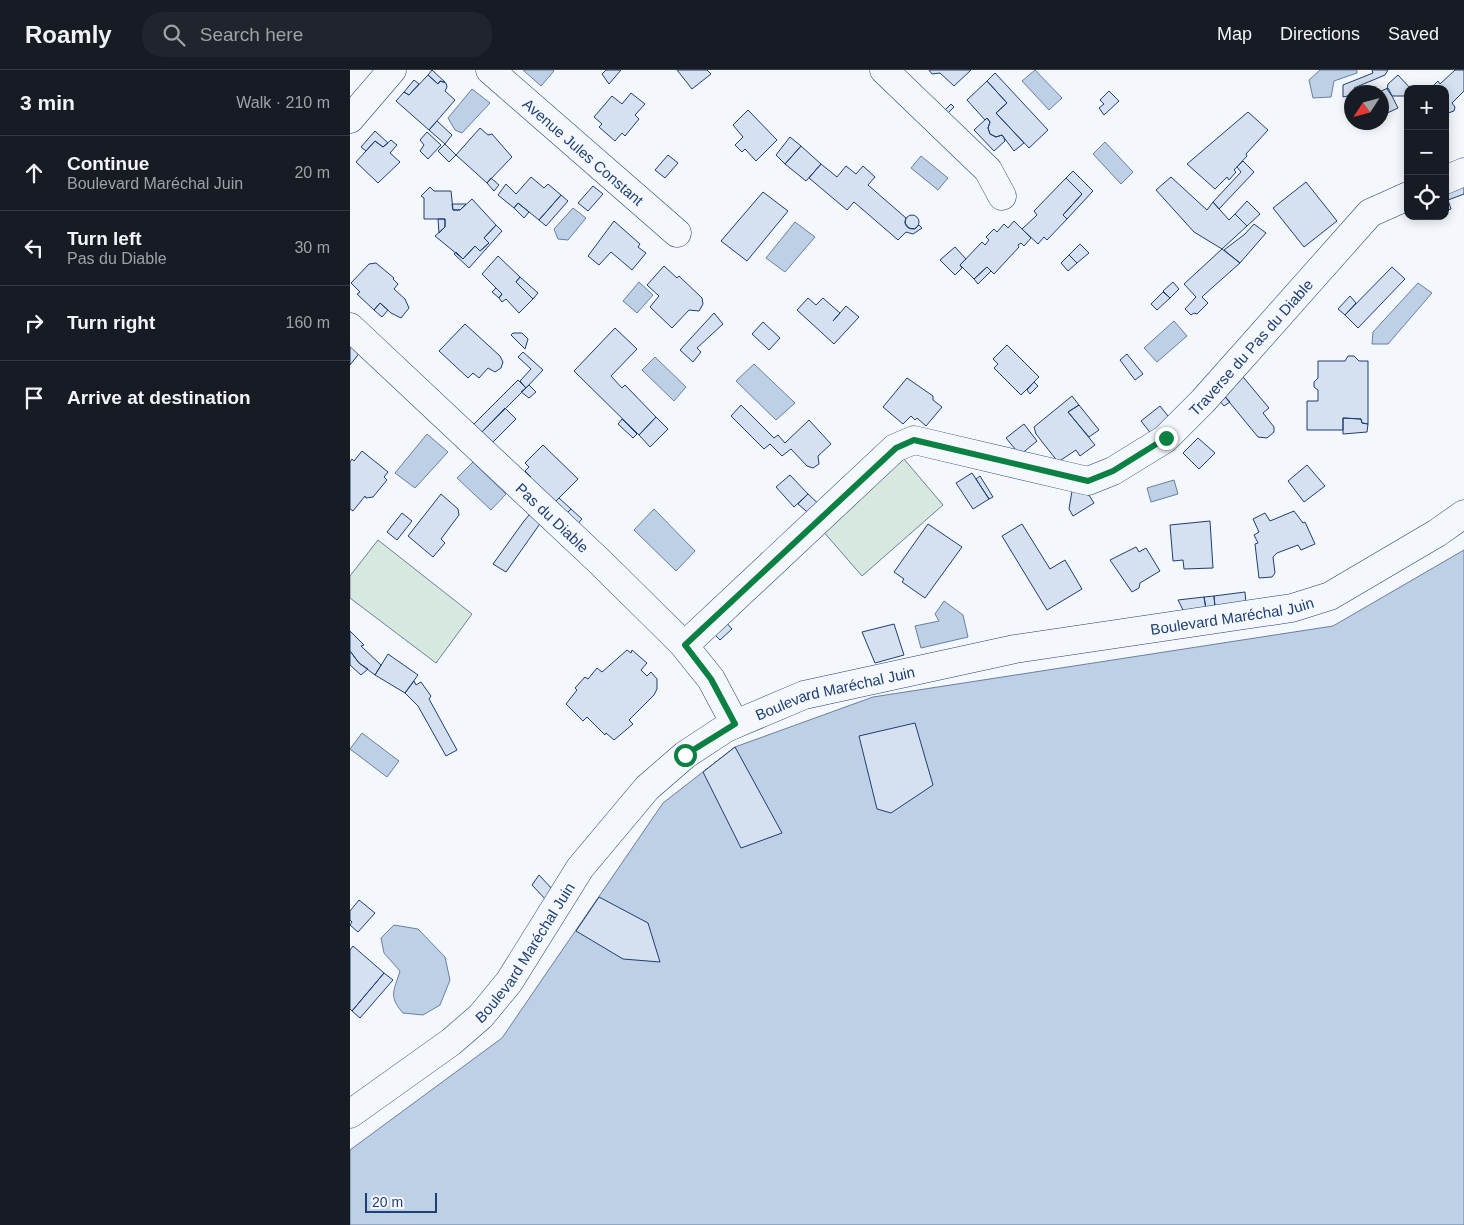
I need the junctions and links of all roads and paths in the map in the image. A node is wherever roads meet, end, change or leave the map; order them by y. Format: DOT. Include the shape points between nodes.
graph roads {
  1 [pos="392,70"];
  2 [pos="490,70"];
  3 [pos="884,70"];
  4 [pos="350,119"];
  5 [pos="1464,172"];
  6 [pos="1449,178"];
  7 [pos="1002,196"];
  8 [pos="1404,198"];
  9 [pos="677,233"];
  10 [pos="350,327"];
  11 [pos="1464,514"];
  12 [pos="685,645"];
  13 [pos="735,724"];
  14 [pos="350,1114"];
  1 -- 4 [label="street"];
  2 -- 9 [label="street, Avenue Jules Constant"];
  3 -- 7 [label="street" via="988,170"];
  5 -- 6 [label="street"];
  8 -- 12 [label="street, Traverse du Pas du Diable" via="1370,213 1203,401 1166,438 1113,471 1088,481 914,440 896,448"];
  10 -- 12 [label="street, Pas du Diable"];
  11 -- 13 [label="street, Boulevard Maréchal Juin" via="1330,596 1292,608 1015,649 804,695"];
  12 -- 13 [label="street, Pas du Diable" via="711,679"];
  13 -- 14 [label="street, Boulevard Maréchal Juin" via="685,755 647,788 580,868 510,982 481,1016 452,1042"];
}
